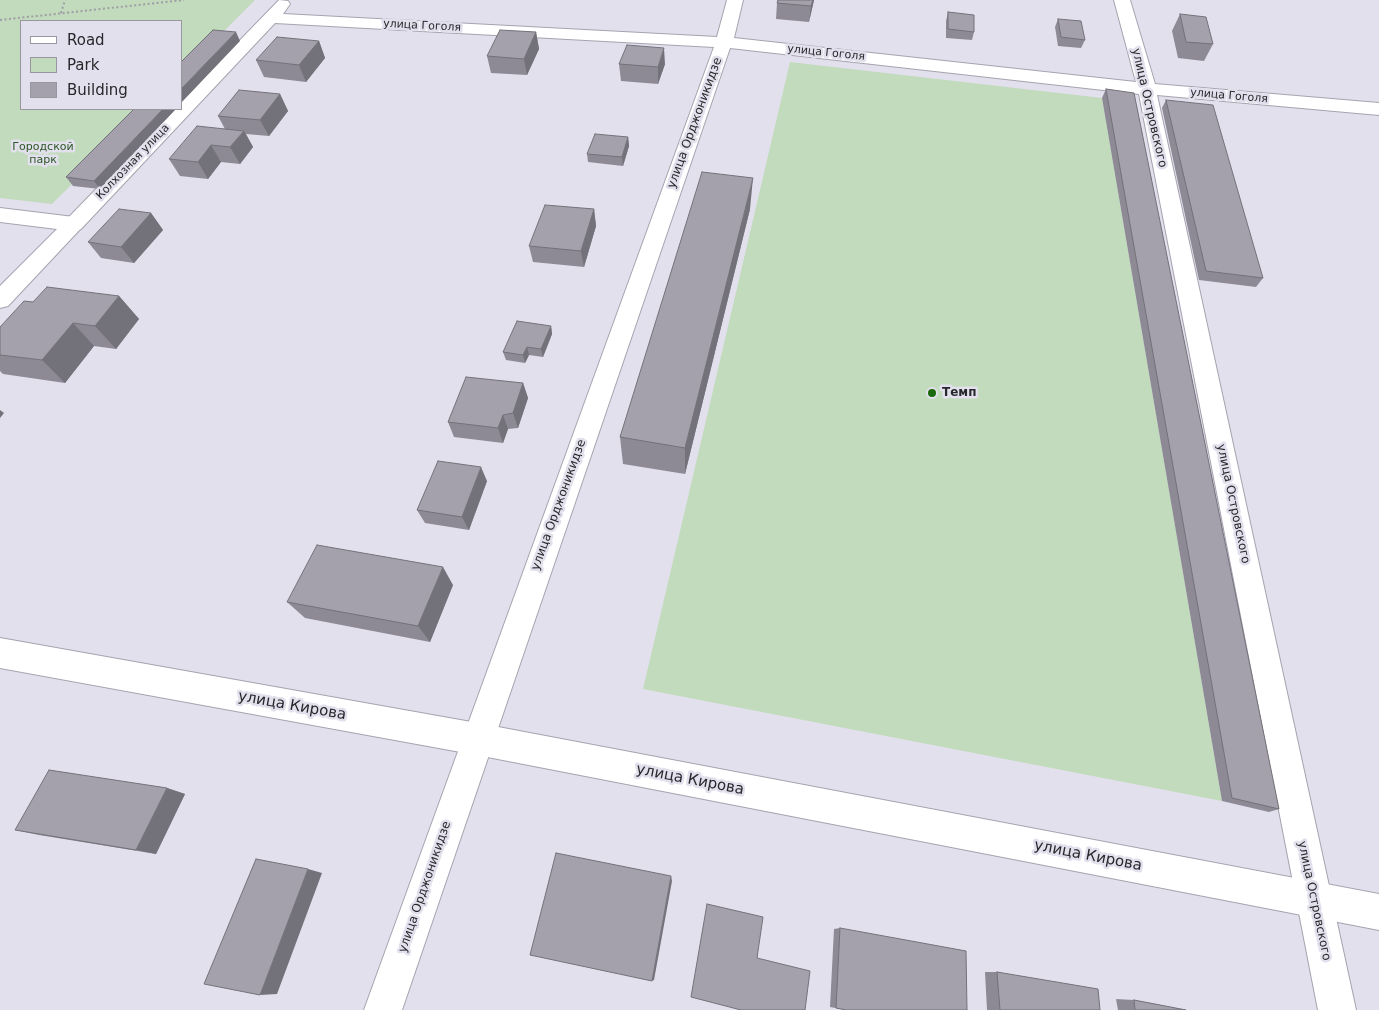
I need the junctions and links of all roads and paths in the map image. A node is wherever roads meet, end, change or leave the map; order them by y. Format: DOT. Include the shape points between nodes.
graph roads {
  1 [pos="65,0"];
  2 [pos="184,0"];
  3 [pos="285,0"];
  4 [pos="735,0"];
  5 [pos="1122,0"];
  6 [pos="61,13"];
  7 [pos="271,18"];
  8 [pos="0,20"];
  9 [pos="724,42"];
  10 [pos="1147,89"];
  11 [pos="1379,109"];
  12 [pos="0,215"];
  13 [pos="74,224"];
  14 [pos="0,300"];
  15 [pos="0,654"];
  16 [pos="476,739"];
  17 [pos="1314,900"];
  18 [pos="1379,912"];
  19 [pos="383,1010"];
  20 [pos="1337,1010"];
  1 -- 6 [label="path"];
  2 -- 6 [label="path"];
  3 -- 7 [label="street, Колхозная улица"];
  4 -- 9 [label="street, улица Орджоникидзе"];
  5 -- 10 [label="street, улица Островского"];
  6 -- 8 [label="path"];
  7 -- 9 [label="street, улица Гоголя"];
  7 -- 13 [label="street, Колхозная улица"];
  9 -- 10 [label="street, улица Гоголя"];
  9 -- 16 [label="street, улица Орджоникидзе"];
  10 -- 11 [label="street, улица Гоголя"];
  10 -- 17 [label="street, улица Островского"];
  12 -- 13 [label="street"];
  13 -- 14 [label="street, Колхозная улица"];
  15 -- 16 [label="street, улица Кирова"];
  16 -- 17 [label="street, улица Кирова"];
  16 -- 19 [label="street, улица Орджоникидзе"];
  17 -- 18 [label="street, улица Кирова"];
  17 -- 20 [label="street, улица Островского"];
}
